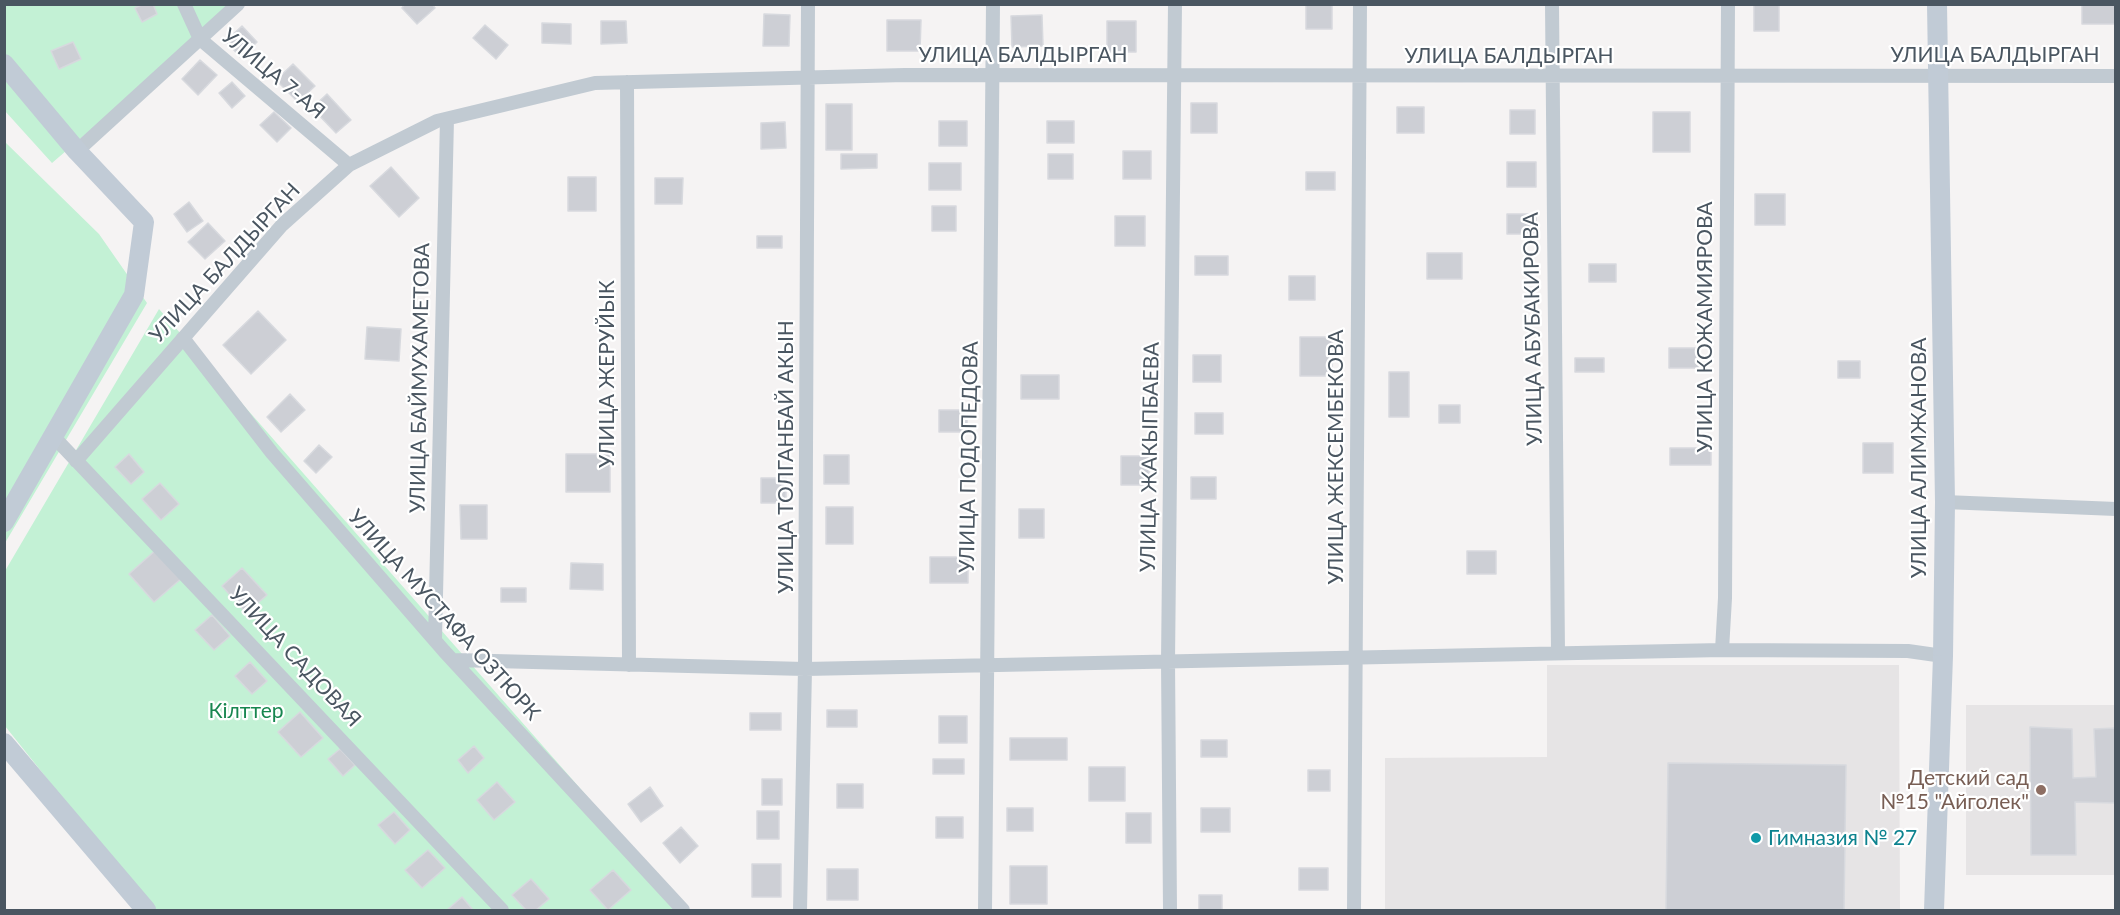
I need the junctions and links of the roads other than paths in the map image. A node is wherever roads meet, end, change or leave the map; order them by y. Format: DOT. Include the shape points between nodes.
graph roads {
  1 [pos="184,4"];
  2 [pos="238,4"];
  3 [pos="808,4"];
  4 [pos="993,4"];
  5 [pos="1175,4"];
  6 [pos="1360,4"];
  7 [pos="1552,4"];
  8 [pos="1728,4"];
  9 [pos="1938,4"];
  10 [pos="200,39"];
  11 [pos="4,64"];
  12 [pos="993,76"];
  13 [pos="1176,76"];
  14 [pos="1360,76"];
  15 [pos="2115,76"];
  16 [pos="1551,77"];
  17 [pos="1727,77"];
  18 [pos="1938,77"];
  19 [pos="808,78"];
  20 [pos="627,82"];
  21 [pos="447,118"];
  22 [pos="77,151"];
  23 [pos="349,165"];
  24 [pos="183,338"];
  25 [pos="53,436"];
  26 [pos="76,461"];
  27 [pos="1945,502"];
  28 [pos="2115,509"];
  29 [pos="4,522"];
  30 [pos="435,638"];
  31 [pos="1722,650"];
  32 [pos="1558,652"];
  33 [pos="1943,656"];
  34 [pos="1356,659"];
  35 [pos="455,660"];
  36 [pos="1168,661"];
  37 [pos="629,665"];
  38 [pos="988,665"];
  39 [pos="805,669"];
  40 [pos="4,743"];
  41 [pos="146,910"];
  42 [pos="501,910"];
  43 [pos="683,910"];
  44 [pos="800,910"];
  45 [pos="985,910"];
  46 [pos="1170,910"];
  47 [pos="1354,910"];
  48 [pos="1934,910"];
  1 -- 10 [label="street, УЛИЦА 7-АЯ"];
  2 -- 10 [label="street"];
  3 -- 19 [label="street, УЛИЦА ТОЛГАНБАЙ АКЫН"];
  4 -- 12 [label="street, УЛИЦА ПОДОПЕДОВА"];
  5 -- 13 [label="street, УЛИЦА ЖАКЫПБАЕВА"];
  6 -- 14 [label="street, УЛИЦА ЖЕКСЕМБЕКОВА"];
  7 -- 16 [label="street, УЛИЦА АБУБАКИРОВА"];
  8 -- 17 [label="street, УЛИЦА КОЖАМИЯРОВА"];
  9 -- 18 [label="street, УЛИЦА АЛИМЖАНОВА"];
  10 -- 22 [label="street"];
  10 -- 23 [label="street, УЛИЦА 7-АЯ"];
  11 -- 22 [label="street"];
  12 -- 13 [label="street, УЛИЦА БАЛДЫРГАН"];
  12 -- 19 [label="street, УЛИЦА БАЛДЫРГАН"];
  12 -- 38 [label="street, УЛИЦА ПОДОПЕДОВА"];
  13 -- 14 [label="street, УЛИЦА БАЛДЫРГАН"];
  13 -- 36 [label="street, УЛИЦА ЖАКЫПБАЕВА"];
  14 -- 16 [label="street, УЛИЦА БАЛДЫРГАН"];
  14 -- 34 [label="street, УЛИЦА ЖЕКСЕМБЕКОВА"];
  15 -- 18 [label="street, УЛИЦА БАЛДЫРГАН"];
  16 -- 17 [label="street, УЛИЦА БАЛДЫРГАН"];
  16 -- 32 [label="street, УЛИЦА АБУБАКИРОВА"];
  17 -- 18 [label="street, УЛИЦА БАЛДЫРГАН"];
  17 -- 31 [label="street, УЛИЦА КОЖАМИЯРОВА"];
  18 -- 27 [label="street, УЛИЦА АЛИМЖАНОВА"];
  19 -- 20 [label="street, УЛИЦА БАЛДЫРГАН"];
  19 -- 39 [label="street, УЛИЦА ТОЛГАНБАЙ АКЫН"];
  20 -- 21 [label="street, УЛИЦА БАЛДЫРГАН" via="596,83"];
  20 -- 37 [label="street, УЛИЦА ЖЕРУЙЫК"];
  21 -- 23 [label="street, УЛИЦА БАЛДЫРГАН"];
  21 -- 30 [label="street, УЛИЦА БАЙМУХАМЕТОВА"];
  22 -- 25 [label="street" via="144,222 134,295"];
  23 -- 24 [label="street, УЛИЦА БАЛДЫРГАН" via="282,225"];
  24 -- 26 [label="street, УЛИЦА БАЛДЫРГАН"];
  24 -- 30 [label="street, УЛИЦА МУСТАФА ОЗТЮРК" via="272,453"];
  25 -- 26 [label="street, УЛИЦА САДОВАЯ"];
  25 -- 29 [label="street"];
  26 -- 42 [label="street, УЛИЦА САДОВАЯ"];
  27 -- 28 [label="street"];
  27 -- 33 [label="street, УЛИЦА АЛИМЖАНОВА"];
  30 -- 35 [label="street, УЛИЦА МУСТАФА ОЗТЮРК"];
  31 -- 32 [label="street"];
  31 -- 33 [label="street" via="1908,651"];
  32 -- 34 [label="street"];
  33 -- 48 [label="street, УЛИЦА АЛИМЖАНОВА"];
  34 -- 36 [label="street"];
  34 -- 47 [label="street, УЛИЦА ЖЕКСЕМБЕКОВА"];
  35 -- 37 [label="street"];
  35 -- 43 [label="street, УЛИЦА МУСТАФА ОЗТЮРК"];
  36 -- 38 [label="street"];
  36 -- 46 [label="street, УЛИЦА ЖАКЫПБАЕВА"];
  37 -- 39 [label="street"];
  38 -- 39 [label="street"];
  38 -- 45 [label="street, УЛИЦА ПОДОПЕДОВА"];
  39 -- 44 [label="street, УЛИЦА ТОЛГАНБАЙ АКЫН"];
  40 -- 41 [label="street"];
}
